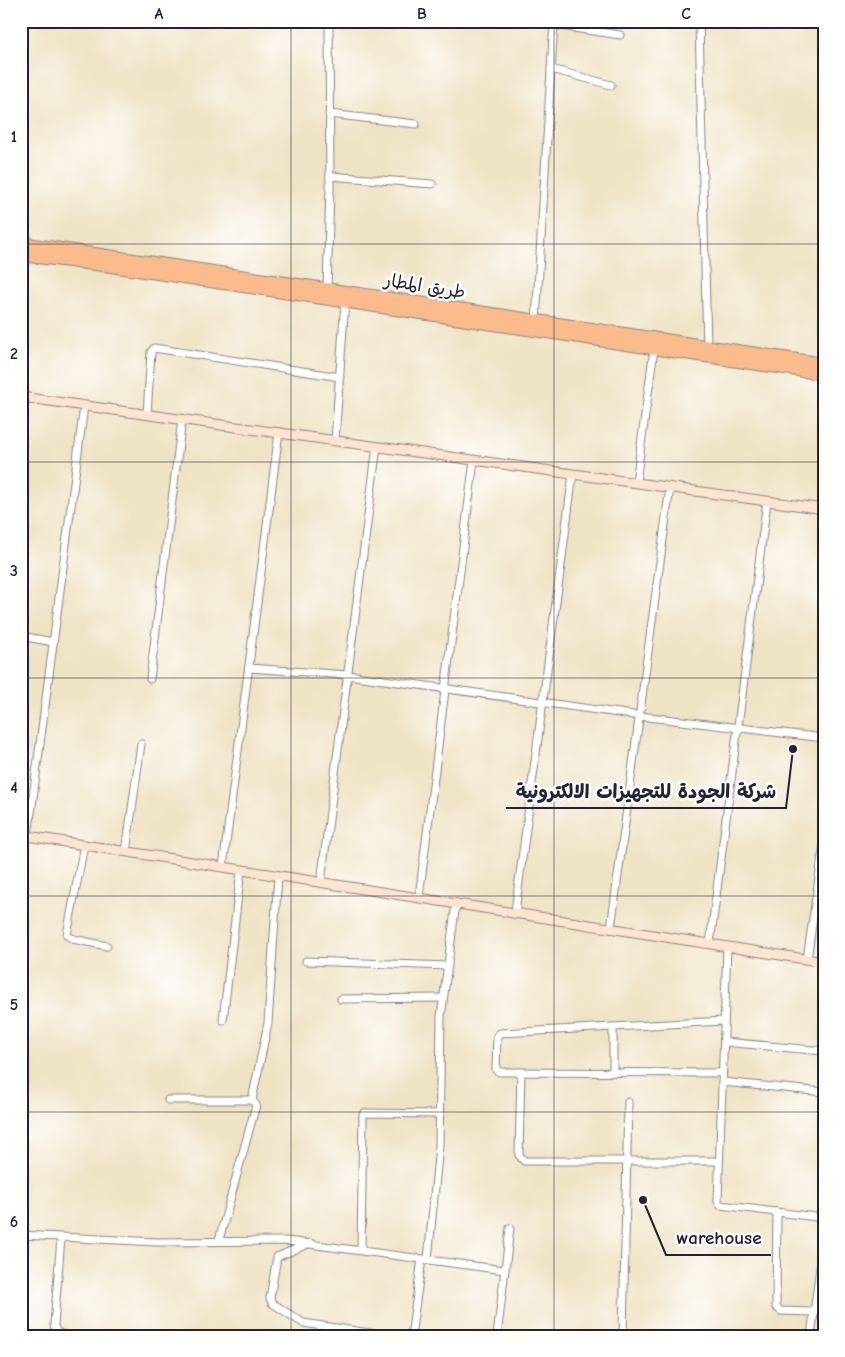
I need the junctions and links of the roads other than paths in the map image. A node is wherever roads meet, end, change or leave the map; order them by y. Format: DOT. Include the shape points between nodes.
graph roads {
  1 [pos="329,21"];
  2 [pos="528,21"];
  3 [pos="700,21"];
  4 [pos="554,23"];
  5 [pos="620,35"];
  6 [pos="551,69"];
  7 [pos="611,85"];
  8 [pos="329,114"];
  9 [pos="416,124"];
  10 [pos="330,176"];
  11 [pos="432,184"];
  12 [pos="21,243"];
  13 [pos="21,255"];
  14 [pos="244,282"];
  15 [pos="327,289"];
  16 [pos="345,301"];
  17 [pos="536,321"];
  18 [pos="592,334"];
  19 [pos="707,347"];
  20 [pos="654,348"];
  21 [pos="824,364"];
  22 [pos="824,374"];
  23 [pos="340,377"];
  24 [pos="21,397"];
  25 [pos="84,406"];
  26 [pos="147,414"];
  27 [pos="182,418"];
  28 [pos="279,432"];
  29 [pos="335,440"];
  30 [pos="377,446"];
  31 [pos="474,460"];
  32 [pos="573,474"];
  33 [pos="636,482"];
  34 [pos="670,487"];
  35 [pos="768,501"];
  36 [pos="824,509"];
  37 [pos="21,636"];
  38 [pos="53,642"];
  39 [pos="249,668"];
  40 [pos="348,675"];
  41 [pos="150,679"];
  42 [pos="445,688"];
  43 [pos="542,702"];
  44 [pos="640,716"];
  45 [pos="739,728"];
  46 [pos="824,738"];
  47 [pos="141,744"];
  48 [pos="25,836"];
  49 [pos="824,844"];
  50 [pos="84,845"];
  51 [pos="126,852"];
  52 [pos="223,867"];
  53 [pos="241,870"];
  54 [pos="278,876"];
  55 [pos="321,882"];
  56 [pos="419,898"];
  57 [pos="456,903"];
  58 [pos="515,912"];
  59 [pos="611,928"];
  60 [pos="710,943"];
  61 [pos="108,946"];
  62 [pos="727,946"];
  63 [pos="807,959"];
  64 [pos="306,960"];
  65 [pos="824,962"];
  66 [pos="448,966"];
  67 [pos="443,998"];
  68 [pos="341,999"];
  69 [pos="223,1020"];
  70 [pos="724,1021"];
  71 [pos="613,1027"];
  72 [pos="724,1042"];
  73 [pos="824,1050"];
  74 [pos="521,1072"];
  75 [pos="613,1072"];
  76 [pos="722,1073"];
  77 [pos="722,1082"];
  78 [pos="824,1092"];
  79 [pos="168,1100"];
  80 [pos="252,1100"];
  81 [pos="628,1102"];
  82 [pos="440,1114"];
  83 [pos="719,1161"];
  84 [pos="627,1162"];
  85 [pos="777,1212"];
  86 [pos="824,1218"];
  87 [pos="510,1228"];
  88 [pos="21,1235"];
  89 [pos="824,1237"];
  90 [pos="61,1238"];
  91 [pos="219,1240"];
  92 [pos="310,1243"];
  93 [pos="360,1250"];
  94 [pos="425,1259"];
  95 [pos="504,1270"];
  96 [pos="814,1312"];
  97 [pos="67,1336"];
  98 [pos="389,1336"];
  99 [pos="411,1336"];
  100 [pos="496,1336"];
  101 [pos="623,1336"];
  102 [pos="811,1336"];
  1 -- 8 [label="street"];
  2 -- 4 [label="street"];
  3 -- 19 [label="street"];
  4 -- 5 [label="street"];
  4 -- 6 [label="street"];
  6 -- 7 [label="street"];
  6 -- 17 [label="street"];
  8 -- 9 [label="street"];
  8 -- 10 [label="street"];
  10 -- 11 [label="street"];
  10 -- 15 [label="street"];
  12 -- 14 [label="highway, طريق المطار"];
  13 -- 14 [label="highway, طريق المطار"];
  14 -- 15 [label="highway, طريق المطار"];
  14 -- 16 [label="highway, طريق المطار"];
  15 -- 17 [label="highway, طريق المطار"];
  16 -- 18 [label="highway, طريق المطار"];
  16 -- 23 [label="street"];
  17 -- 18 [label="highway, طريق المطار"];
  18 -- 19 [label="highway, طريق المطار"];
  18 -- 20 [label="highway, طريق المطار"];
  19 -- 21 [label="highway, طريق المطار"];
  20 -- 22 [label="highway, طريق المطار"];
  20 -- 33 [label="street"];
  23 -- 26 [label="street" via="154,348 151,352"];
  23 -- 29 [label="street"];
  24 -- 25 [label="street"];
  25 -- 26 [label="street"];
  25 -- 38 [label="street"];
  26 -- 27 [label="street"];
  27 -- 28 [label="street"];
  27 -- 41 [label="street"];
  28 -- 29 [label="street"];
  28 -- 39 [label="street"];
  29 -- 30 [label="street"];
  30 -- 31 [label="street"];
  30 -- 40 [label="street"];
  31 -- 32 [label="street"];
  31 -- 42 [label="street"];
  32 -- 33 [label="street"];
  32 -- 43 [label="street"];
  33 -- 34 [label="street"];
  34 -- 35 [label="street"];
  34 -- 44 [label="street"];
  35 -- 36 [label="street"];
  35 -- 45 [label="street"];
  37 -- 38 [label="street"];
  38 -- 48 [label="street"];
  39 -- 40 [label="street"];
  39 -- 52 [label="street"];
  40 -- 42 [label="street"];
  40 -- 55 [label="street"];
  42 -- 43 [label="street"];
  42 -- 56 [label="street"];
  43 -- 44 [label="street"];
  43 -- 58 [label="street"];
  44 -- 45 [label="street"];
  44 -- 59 [label="street"];
  45 -- 46 [label="street"];
  45 -- 60 [label="street"];
  47 -- 51 [label="street"];
  48 -- 50 [label="street"];
  49 -- 63 [label="street"];
  50 -- 51 [label="street"];
  50 -- 61 [label="street" via="67,935"];
  51 -- 52 [label="street"];
  52 -- 53 [label="street"];
  53 -- 54 [label="street"];
  53 -- 69 [label="street"];
  54 -- 55 [label="street"];
  54 -- 80 [label="street" via="269,1014"];
  55 -- 56 [label="street"];
  56 -- 57 [label="street"];
  57 -- 58 [label="street"];
  57 -- 66 [label="street"];
  58 -- 59 [label="street"];
  59 -- 60 [label="street"];
  60 -- 62 [label="street"];
  62 -- 63 [label="street"];
  62 -- 70 [label="street"];
  63 -- 65 [label="street"];
  64 -- 66 [label="street"];
  66 -- 67 [label="street"];
  67 -- 68 [label="street"];
  67 -- 82 [label="street"];
  70 -- 71 [label="street"];
  70 -- 72 [label="street"];
  71 -- 74 [label="street" via="499,1034 497,1071"];
  71 -- 75 [label="street"];
  72 -- 73 [label="street"];
  72 -- 76 [label="street"];
  74 -- 75 [label="street"];
  74 -- 84 [label="street" via="520,1158 527,1162"];
  75 -- 76 [label="street"];
  76 -- 77 [label="street"];
  77 -- 78 [label="street"];
  77 -- 83 [label="street"];
  79 -- 80 [label="street"];
  80 -- 91 [label="street" via="256,1105"];
  81 -- 84 [label="street"];
  82 -- 93 [label="street" via="364,1113"];
  82 -- 94 [label="street" via="439,1159"];
  83 -- 84 [label="street"];
  83 -- 85 [label="street" via="718,1204"];
  84 -- 101 [label="street"];
  85 -- 86 [label="street"];
  85 -- 96 [label="street" via="776,1308"];
  87 -- 95 [label="street"];
  88 -- 90 [label="street"];
  89 -- 96 [label="street"];
  90 -- 91 [label="street" via="156,1242"];
  90 -- 97 [label="street" via="54,1325 56,1332"];
  91 -- 92 [label="street"];
  92 -- 93 [label="street"];
  92 -- 98 [label="street" via="277,1257 270,1298 272,1303 303,1323"];
  93 -- 94 [label="street"];
  94 -- 95 [label="street"];
  94 -- 99 [label="street"];
  95 -- 100 [label="street"];
  96 -- 102 [label="street"];
}
